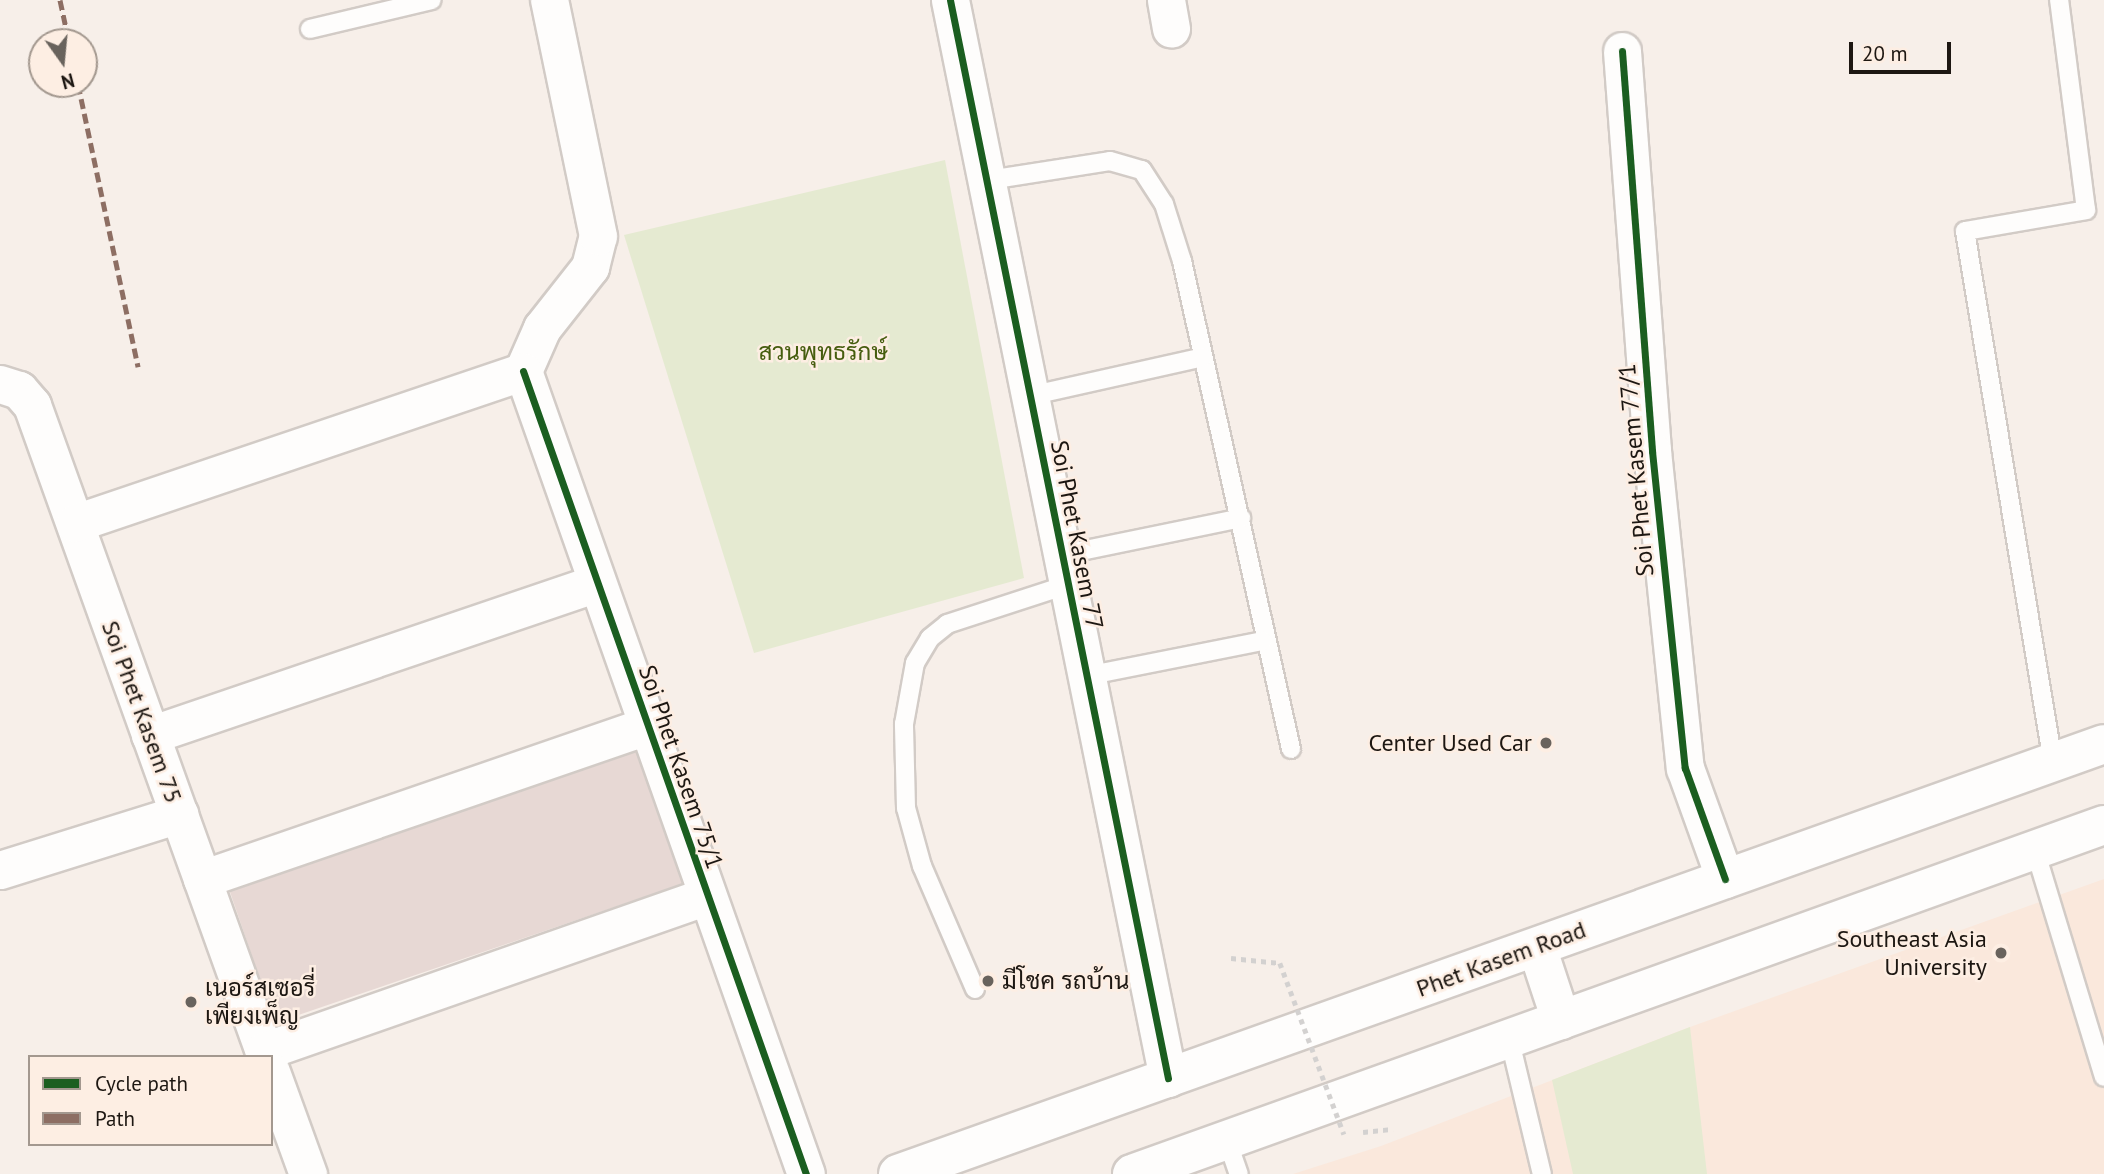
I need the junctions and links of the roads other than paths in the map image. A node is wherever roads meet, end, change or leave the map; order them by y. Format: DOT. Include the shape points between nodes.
graph roads {
  1 [pos="432,0"];
  2 [pos="549,0"];
  3 [pos="950,0"];
  4 [pos="2059,0"];
  5 [pos="310,29"];
  6 [pos="1622,51"];
  7 [pos="989,180"];
  8 [pos="1202,357"];
  9 [pos="523,371"];
  10 [pos="0,384"];
  11 [pos="1029,396"];
  12 [pos="1241,518"];
  13 [pos="75,523"];
  14 [pos="1064,570"];
  15 [pos="597,583"];
  16 [pos="1263,641"];
  17 [pos="1086,676"];
  18 [pos="647,726"];
  19 [pos="150,736"];
  20 [pos="2104,744"];
  21 [pos="1291,749"];
  22 [pos="2053,762"];
  23 [pos="179,814"];
  24 [pos="2104,825"];
  25 [pos="2035,850"];
  26 [pos="0,870"];
  27 [pos="202,879"];
  28 [pos="1725,879"];
  29 [pos="706,896"];
  30 [pos="1537,947"];
  31 [pos="975,989"];
  32 [pos="1561,1020"];
  33 [pos="1509,1037"];
  34 [pos="265,1055"];
  35 [pos="273,1058"];
  36 [pos="273,1077"];
  37 [pos="2104,1077"];
  38 [pos="1168,1078"];
  39 [pos="1233,1157"];
  40 [pos="308,1174"];
  41 [pos="806,1174"];
  42 [pos="898,1174"];
  43 [pos="1132,1174"];
  44 [pos="1542,1174"];
  1 -- 5 [label="lane"];
  2 -- 9 [label="street" via="598,236 590,267 542,328"];
  3 -- 7 [label="street, Soi Phet Kasem 77"];
  4 -- 22 [label="lane" via="2086,210 1965,231"];
  6 -- 28 [label="street, Soi Phet Kasem 77/1" via="1652,451 1685,768"];
  7 -- 8 [label="lane" via="1110,161 1142,170 1164,204"];
  7 -- 11 [label="street, Soi Phet Kasem 77"];
  8 -- 11 [label="lane"];
  8 -- 12 [label="lane"];
  9 -- 13 [label="street"];
  9 -- 15 [label="street, Soi Phet Kasem 75/1"];
  10 -- 13 [label="street, Soi Phet Kasem 75" via="19,390 32,405"];
  11 -- 14 [label="street, Soi Phet Kasem 77"];
  12 -- 14 [label="lane"];
  12 -- 16 [label="lane"];
  13 -- 19 [label="street, Soi Phet Kasem 75"];
  14 -- 17 [label="street, Soi Phet Kasem 77"];
  14 -- 31 [label="lane" via="947,624 930,638 915,663 904,724 906,808 922,866"];
  15 -- 18 [label="street, Soi Phet Kasem 75/1"];
  15 -- 19 [label="street"];
  16 -- 17 [label="lane"];
  16 -- 21 [label="lane"];
  17 -- 38 [label="street, Soi Phet Kasem 77"];
  18 -- 27 [label="street"];
  18 -- 29 [label="street, Soi Phet Kasem 75/1"];
  19 -- 23 [label="street, Soi Phet Kasem 75"];
  20 -- 22 [label="main road, Phet Kasem Road"];
  22 -- 28 [label="main road, Phet Kasem Road"];
  23 -- 26 [label="street"];
  23 -- 27 [label="street, Soi Phet Kasem 75"];
  24 -- 25 [label="main road"];
  25 -- 32 [label="main road"];
  25 -- 37 [label="lane"];
  27 -- 34 [label="street, Soi Phet Kasem 75"];
  28 -- 30 [label="main road, Phet Kasem Road"];
  29 -- 35 [label="street"];
  29 -- 41 [label="street, Soi Phet Kasem 75/1"];
  30 -- 32 [label="main road"];
  30 -- 38 [label="main road, Phet Kasem Road"];
  32 -- 33 [label="main road"];
  33 -- 39 [label="main road"];
  33 -- 44 [label="lane"];
  36 -- 40 [label="street, Soi Phet Kasem 75"];
  38 -- 42 [label="main road, Phet Kasem Road"];
  39 -- 43 [label="main road"];
}
